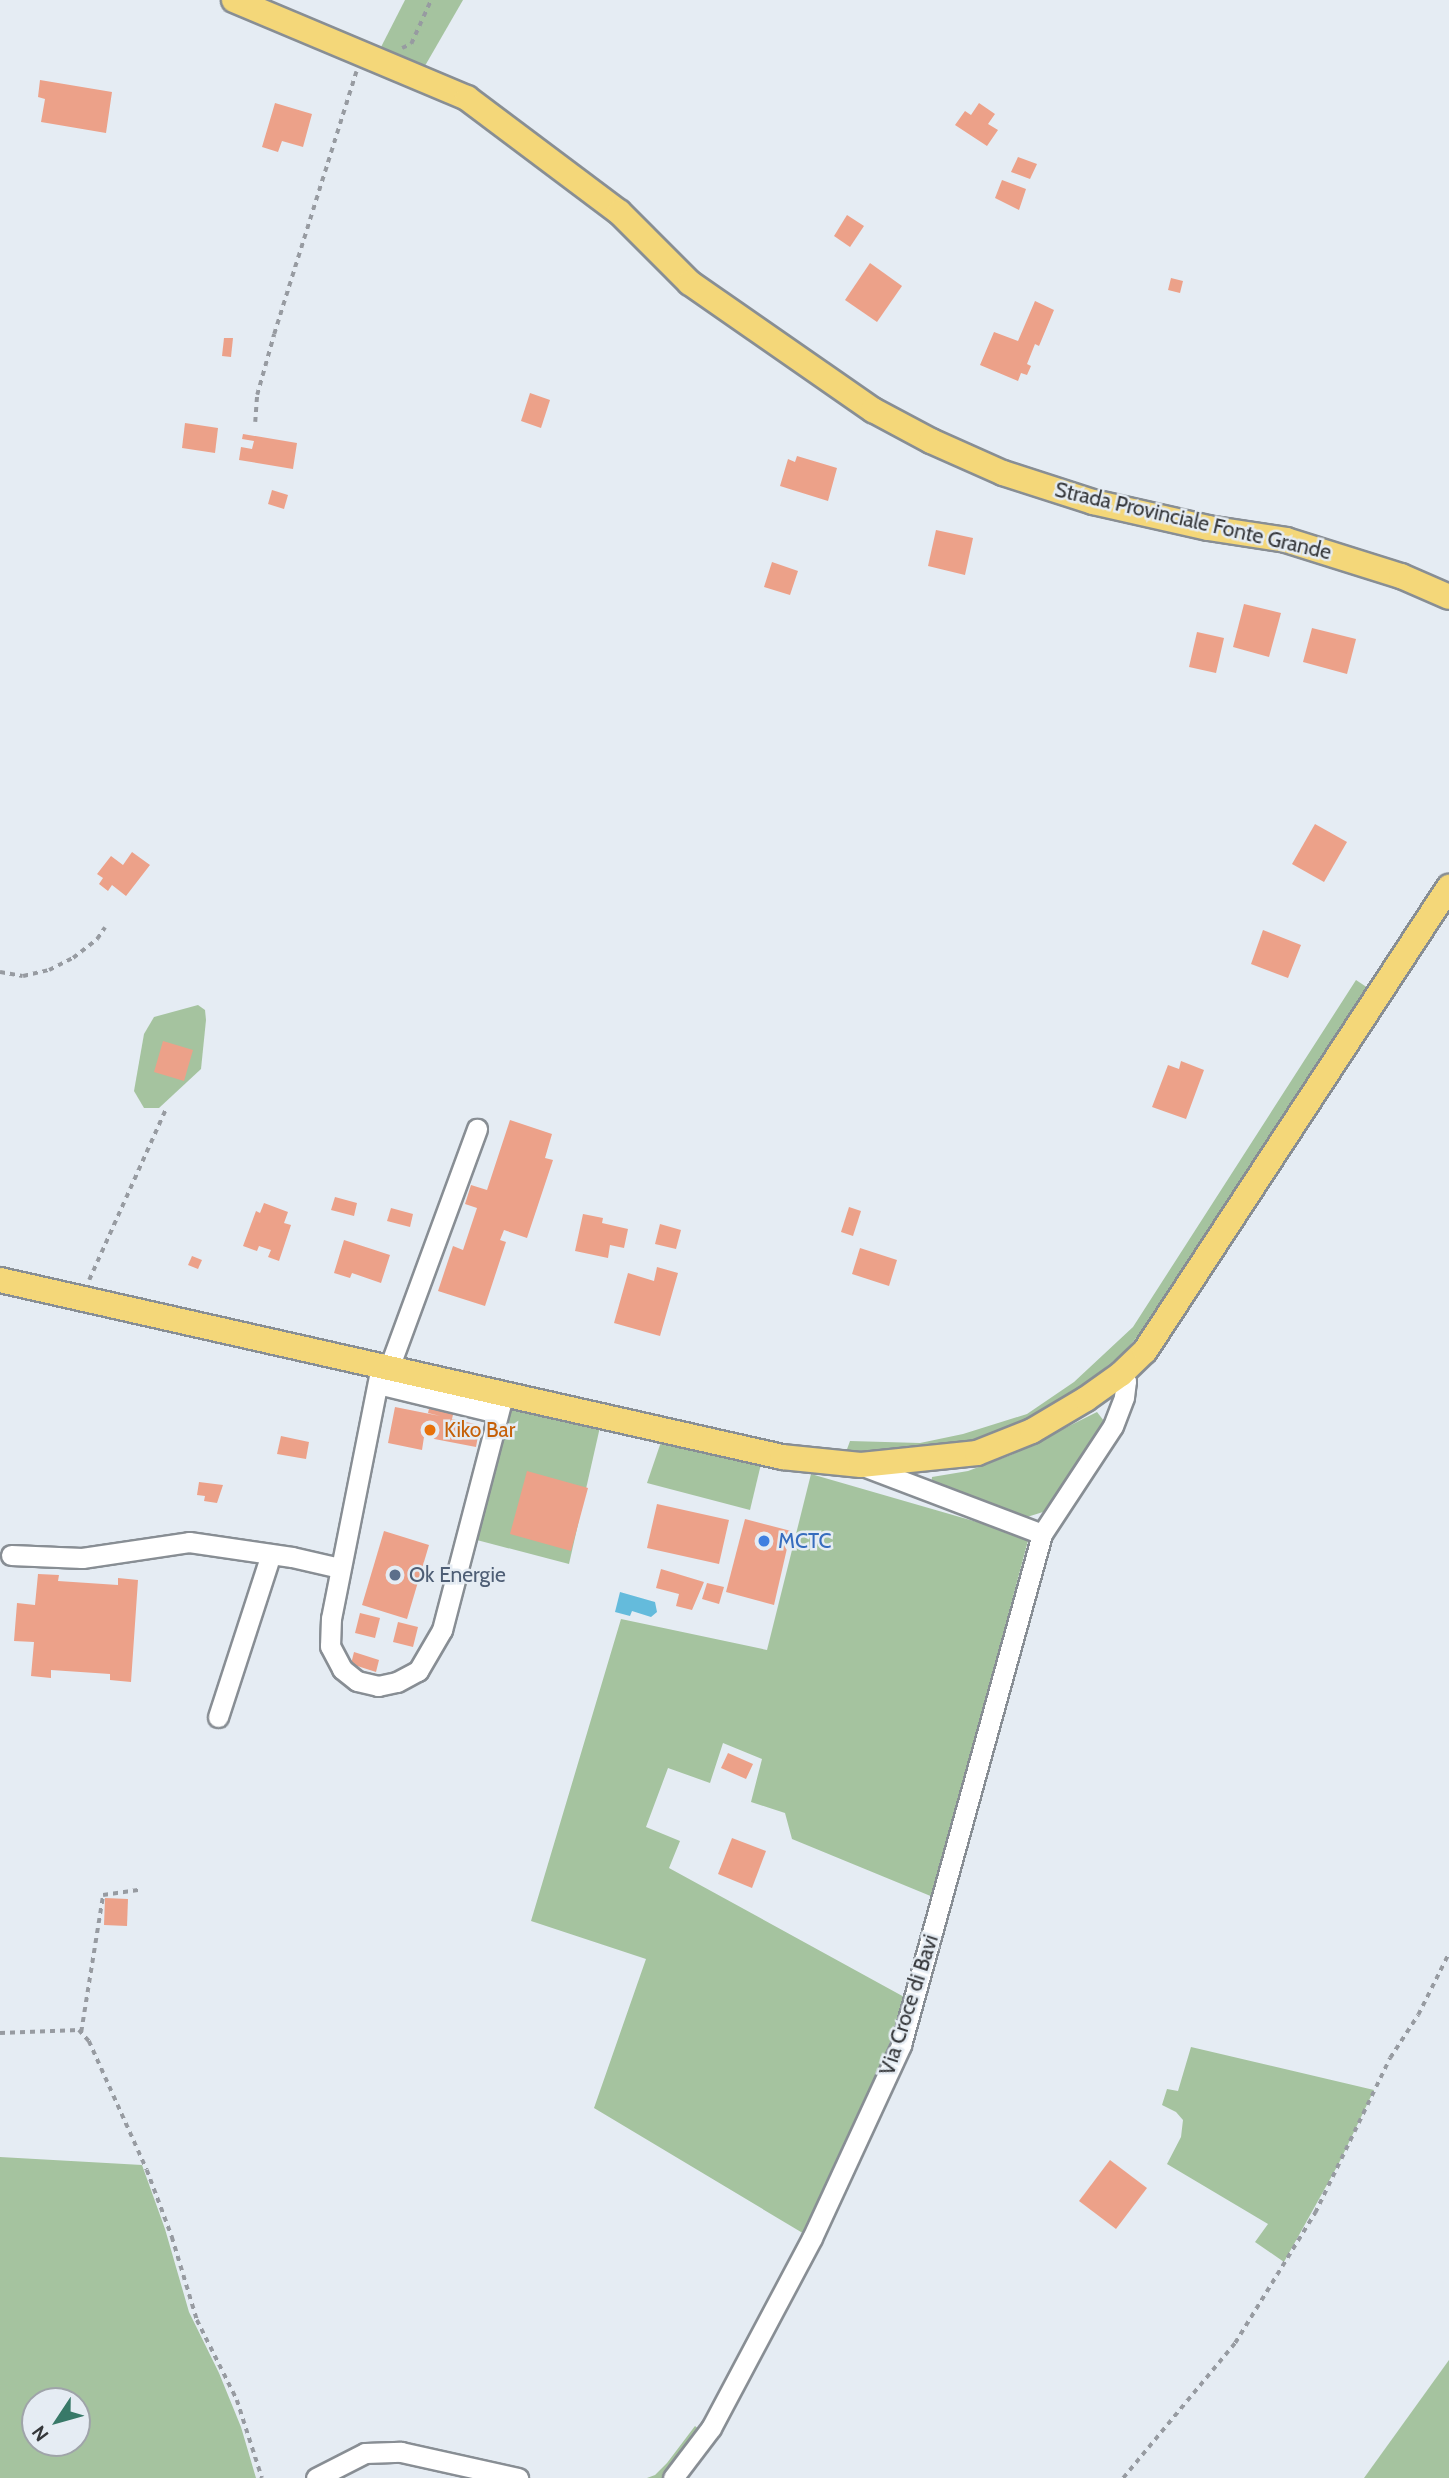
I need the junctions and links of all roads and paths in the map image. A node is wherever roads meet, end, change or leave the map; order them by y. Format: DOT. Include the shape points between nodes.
graph roads {
  1 [pos="234,0"];
  2 [pos="431,0"];
  3 [pos="395,51"];
  4 [pos="362,54"];
  5 [pos="255,422"];
  6 [pos="1449,597"];
  7 [pos="1449,887"];
  8 [pos="105,927"];
  9 [pos="0,972"];
  10 [pos="166,1109"];
  11 [pos="477,1129"];
  12 [pos="0,1279"];
  13 [pos="85,1299"];
  14 [pos="383,1373"];
  15 [pos="1121,1374"];
  16 [pos="501,1404"];
  17 [pos="861,1465"];
  18 [pos="1042,1534"];
  19 [pos="271,1554"];
  20 [pos="11,1555"];
  21 [pos="340,1568"];
  22 [pos="218,1717"];
  23 [pos="140,1890"];
  24 [pos="1449,1952"];
  25 [pos="81,2032"];
  26 [pos="0,2033"];
  27 [pos="262,2478"];
  28 [pos="316,2478"];
  29 [pos="518,2478"];
  30 [pos="673,2478"];
  31 [pos="1123,2478"];
  1 -- 4 [label="main road, Strada Provinciale Fonte Grande"];
  2 -- 3 [label="path" via="411,44"];
  4 -- 5 [label="path" via="274,334 257,396"];
  4 -- 6 [label="main road, Strada Provinciale Fonte Grande" via="467,98 619,212 690,283 873,410 931,441 1003,473 1093,502 1286,540 1402,576"];
  7 -- 15 [label="main road" via="1145,1351"];
  8 -- 9 [label="path" via="73,958 48,970 23,976"];
  10 -- 13 [label="path" via="87,1284"];
  11 -- 14 [label="lane"];
  12 -- 13 [label="main road"];
  13 -- 14 [label="main road"];
  14 -- 16 [label="main road"];
  14 -- 21 [label="lane"];
  15 -- 17 [label="main road" via="1032,1431 977,1453"];
  15 -- 18 [label="lane, Via Croce di Bavi" via="1126,1381 1124,1397 1113,1426"];
  16 -- 17 [label="main road" via="782,1457"];
  16 -- 21 [label="lane" via="442,1630 418,1671 378,1686 358,1681 342,1669 330,1646"];
  17 -- 18 [label="lane"];
  18 -- 30 [label="lane, Via Croce di Bavi" via="901,2045 795,2270 711,2428"];
  19 -- 20 [label="lane" via="189,1542 82,1558"];
  19 -- 21 [label="lane"];
  19 -- 22 [label="lane"];
  23 -- 25 [label="path" via="103,1895"];
  24 -- 31 [label="path" via="1390,2059 1315,2213 1250,2319"];
  25 -- 26 [label="path"];
  25 -- 27 [label="path" via="111,2086 147,2170 197,2320 237,2400"];
  28 -- 29 [label="lane" via="365,2453 401,2452"];
}
